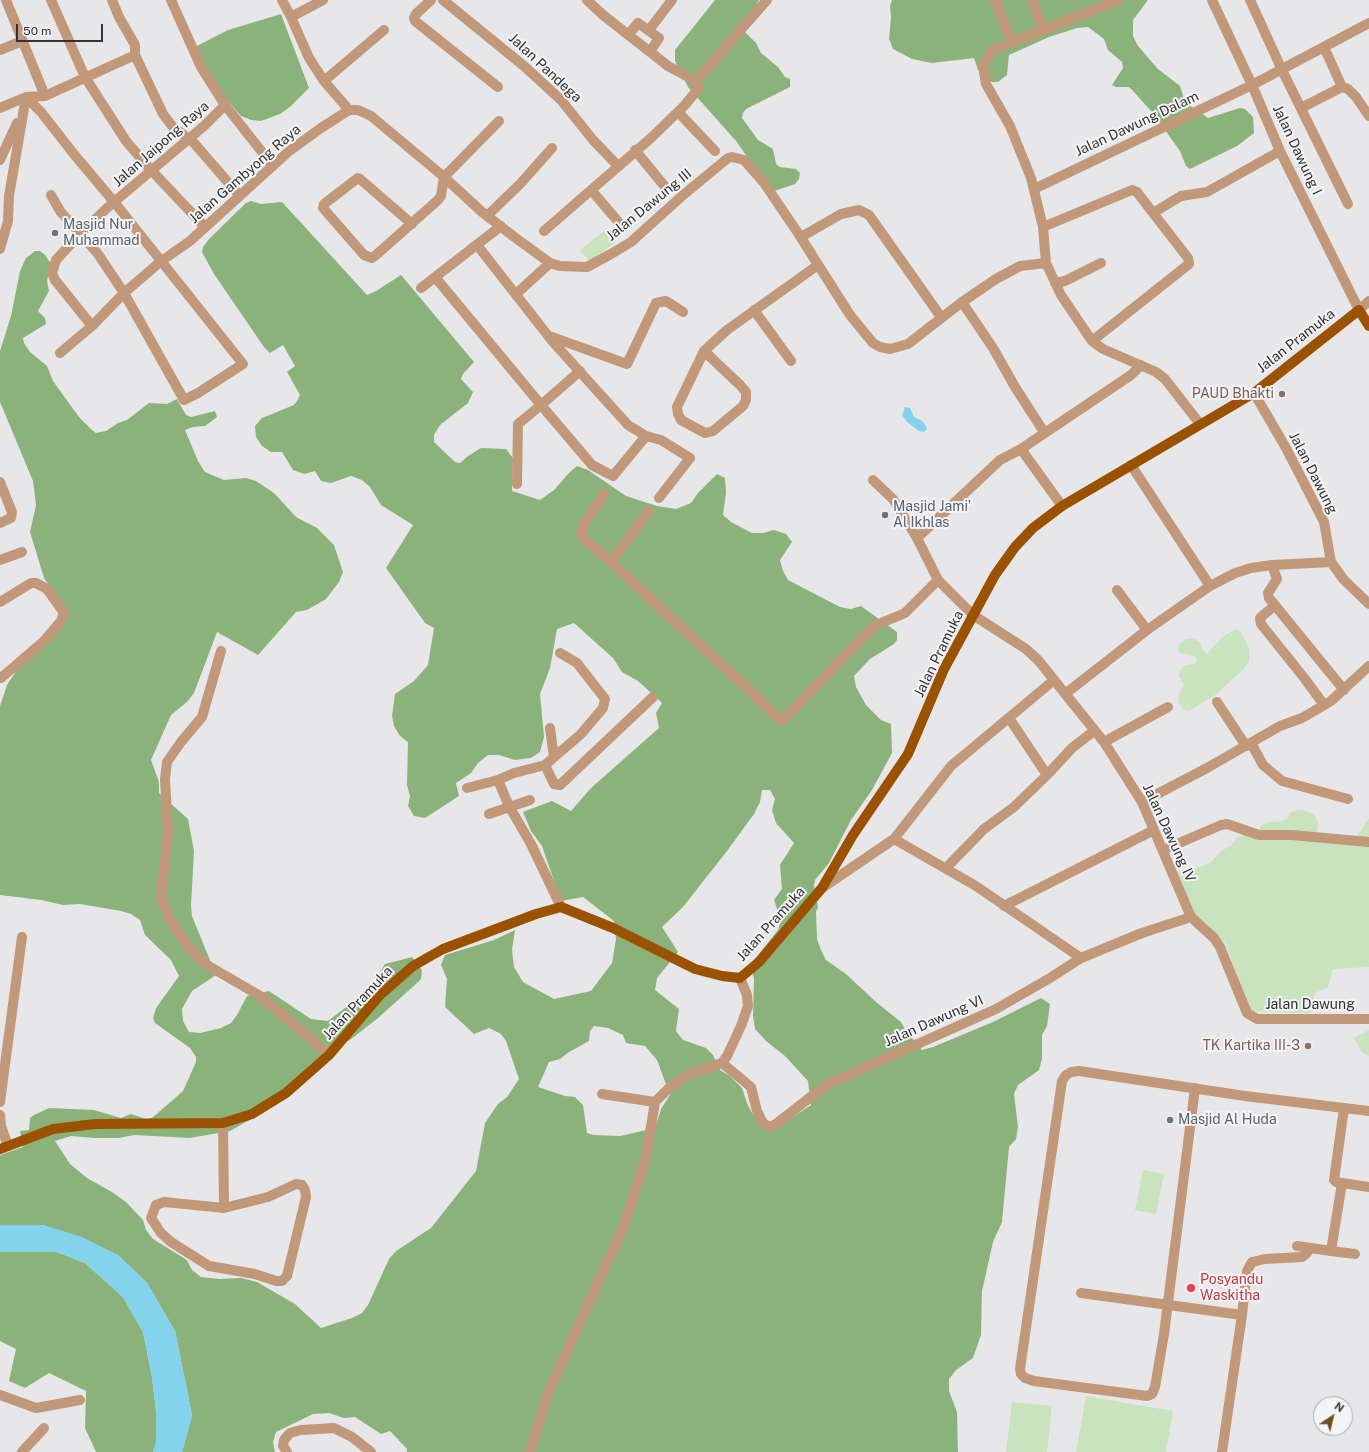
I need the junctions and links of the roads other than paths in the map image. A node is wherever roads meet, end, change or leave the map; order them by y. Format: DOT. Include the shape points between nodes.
graph roads {
  1 [pos="6,0"];
  2 [pos="51,0"];
  3 [pos="112,0"];
  4 [pos="171,0"];
  5 [pos="282,0"];
  6 [pos="323,0"];
  7 [pos="430,0"];
  8 [pos="443,0"];
  9 [pos="672,0"];
  10 [pos="768,0"];
  11 [pos="995,0"];
  12 [pos="1032,0"];
  13 [pos="1116,0"];
  14 [pos="1212,0"];
  15 [pos="1250,0"];
  16 [pos="592,2"];
  17 [pos="291,17"];
  18 [pos="1369,24"];
  19 [pos="1043,29"];
  20 [pos="384,30"];
  21 [pos="649,30"];
  22 [pos="628,35"];
  23 [pos="22,41"];
  24 [pos="1012,42"];
  25 [pos="1324,47"];
  26 [pos="0,50"];
  27 [pos="650,52"];
  28 [pos="135,55"];
  29 [pos="1282,70"];
  30 [pos="85,77"];
  31 [pos="324,81"];
  32 [pos="696,81"];
  33 [pos="1252,85"];
  34 [pos="498,87"];
  35 [pos="1342,87"];
  36 [pos="45,96"];
  37 [pos="25,101"];
  38 [pos="225,106"];
  39 [pos="0,108"];
  40 [pos="1301,108"];
  41 [pos="350,110"];
  42 [pos="678,112"];
  43 [pos="1369,116"];
  44 [pos="499,121"];
  45 [pos="188,139"];
  46 [pos="552,148"];
  47 [pos="635,150"];
  48 [pos="715,151"];
  49 [pos="1280,151"];
  50 [pos="0,160"];
  51 [pos="274,166"];
  52 [pos="618,166"];
  53 [pos="151,170"];
  54 [pos="444,177"];
  55 [pos="666,188"];
  56 [pos="1034,189"];
  57 [pos="592,191"];
  58 [pos="51,195"];
  59 [pos="238,195"];
  60 [pos="115,203"];
  61 [pos="1348,204"];
  62 [pos="1153,213"];
  63 [pos="488,215"];
  64 [pos="412,224"];
  65 [pos="621,225"];
  66 [pos="501,226"];
  67 [pos="205,227"];
  68 [pos="1043,227"];
  69 [pos="544,231"];
  70 [pos="80,233"];
  71 [pos="801,237"];
  72 [pos="477,245"];
  73 [pos="0,249"];
  74 [pos="160,262"];
  75 [pos="550,263"];
  76 [pos="1046,263"];
  77 [pos="1101,263"];
  78 [pos="818,265"];
  79 [pos="435,278"];
  80 [pos="1055,283"];
  81 [pos="422,288"];
  82 [pos="124,293"];
  83 [pos="516,294"];
  84 [pos="1369,301"];
  85 [pos="962,302"];
  86 [pos="754,310"];
  87 [pos="1358,310"];
  88 [pos="684,312"];
  89 [pos="941,317"];
  90 [pos="92,326"];
  91 [pos="1369,326"];
  92 [pos="549,336"];
  93 [pos="1092,341"];
  94 [pos="704,351"];
  95 [pos="60,353"];
  96 [pos="791,361"];
  97 [pos="1141,365"];
  98 [pos="580,371"];
  99 [pos="1254,393"];
  100 [pos="541,405"];
  101 [pos="1200,424"];
  102 [pos="1044,432"];
  103 [pos="646,436"];
  104 [pos="1021,449"];
  105 [pos="1131,465"];
  106 [pos="873,480"];
  107 [pos="0,482"];
  108 [pos="517,484"];
  109 [pos="604,494"];
  110 [pos="659,498"];
  111 [pos="1062,506"];
  112 [pos="649,510"];
  113 [pos="0,523"];
  114 [pos="917,538"];
  115 [pos="22,552"];
  116 [pos="1,558"];
  117 [pos="611,562"];
  118 [pos="1331,562"];
  119 [pos="1272,566"];
  120 [pos="938,580"];
  121 [pos="1210,586"];
  122 [pos="1117,590"];
  123 [pos="0,602"];
  124 [pos="1369,604"];
  125 [pos="1275,605"];
  126 [pos="973,616"];
  127 [pos="1147,630"];
  128 [pos="221,651"];
  129 [pos="560,653"];
  130 [pos="1369,666"];
  131 [pos="0,678"];
  132 [pos="1054,680"];
  133 [pos="1344,690"];
  134 [pos="1065,694"];
  135 [pos="653,697"];
  136 [pos="1217,702"];
  137 [pos="1324,705"];
  138 [pos="1168,708"];
  139 [pos="1009,718"];
  140 [pos="550,728"];
  141 [pos="1094,731"];
  142 [pos="1104,742"];
  143 [pos="1248,745"];
  144 [pos="554,757"];
  145 [pos="545,765"];
  146 [pos="1047,775"];
  147 [pos="498,780"];
  148 [pos="467,788"];
  149 [pos="1348,799"];
  150 [pos="530,800"];
  151 [pos="1142,802"];
  152 [pos="509,806"];
  153 [pos="489,814"];
  154 [pos="1154,830"];
  155 [pos="894,840"];
  156 [pos="1369,842"];
  157 [pos="1162,850"];
  158 [pos="946,868"];
  159 [pos="822,888"];
  160 [pos="1004,906"];
  161 [pos="561,907"];
  162 [pos="1191,917"];
  163 [pos="22,936"];
  164 [pos="1081,958"];
  165 [pos="740,978"];
  166 [pos="1369,1019"];
  167 [pos="329,1055"];
  168 [pos="722,1063"];
  169 [pos="1195,1088"];
  170 [pos="602,1094"];
  171 [pos="0,1102"];
  172 [pos="655,1102"];
  173 [pos="1344,1108"];
  174 [pos="1369,1111"];
  175 [pos="0,1115"];
  176 [pos="223,1123"];
  177 [pos="4,1147"];
  178 [pos="1342,1183"];
  179 [pos="1369,1187"];
  180 [pos="224,1208"];
  181 [pos="1297,1246"];
  182 [pos="1310,1248"];
  183 [pos="1331,1251"];
  184 [pos="1355,1254"];
  185 [pos="1081,1293"];
  186 [pos="1167,1305"];
  187 [pos="1242,1315"];
  188 [pos="0,1395"];
  189 [pos="80,1400"];
  190 [pos="44,1428"];
  191 [pos="24,1451"];
  192 [pos="287,1452"];
  193 [pos="372,1452"];
  194 [pos="530,1452"];
  195 [pos="1222,1452"];
  1 -- 23 [label="street"];
  2 -- 30 [label="street"];
  3 -- 28 [label="street" via="135,45"];
  4 -- 38 [label="street, Jalan Jaipong Raya" via="201,66"];
  5 -- 17 [label="street"];
  6 -- 17 [label="street"];
  7 -- 34 [label="street" via="416,14 415,21"];
  8 -- 52 [label="street, Jalan Pandega" via="524,66 573,113 593,140"];
  9 -- 21 [label="street"];
  10 -- 32 [label="street"];
  11 -- 24 [label="street"];
  12 -- 19 [label="street"];
  13 -- 19 [label="street"];
  14 -- 33 [label="street, Jalan Dawung I"];
  15 -- 29 [label="street"];
  16 -- 22 [label="street"];
  17 -- 31 [label="street" via="309,58"];
  18 -- 25 [label="street, Jalan Dawung Dalam"];
  19 -- 24 [label="street"];
  20 -- 31 [label="street"];
  21 -- 22 [label="street" via="638,23"];
  21 -- 27 [label="street" via="659,38"];
  22 -- 27 [label="street"];
  23 -- 26 [label="street"];
  23 -- 36 [label="street"];
  24 -- 56 [label="street" via="991,51 983,66 986,84 1010,126"];
  25 -- 29 [label="street, Jalan Dawung Dalam"];
  25 -- 35 [label="street"];
  27 -- 32 [label="street" via="674,71"];
  28 -- 30 [label="street"];
  28 -- 45 [label="street" via="163,114 172,126"];
  29 -- 33 [label="street, Jalan Dawung Dalam"];
  29 -- 40 [label="street"];
  30 -- 36 [label="street"];
  30 -- 53 [label="street" via="126,141"];
  31 -- 41 [label="street"];
  32 -- 42 [label="street" via="698,90"];
  33 -- 49 [label="street, Jalan Dawung I"];
  33 -- 56 [label="street, Jalan Dawung Dalam"];
  35 -- 40 [label="street"];
  35 -- 43 [label="street" via="1356,97"];
  36 -- 37 [label="street"];
  37 -- 39 [label="street"];
  37 -- 50 [label="street"];
  37 -- 60 [label="street" via="41,112"];
  37 -- 73 [label="street" via="9,196 8,221"];
  38 -- 45 [label="street, Jalan Jaipong Raya"];
  38 -- 51 [label="street, Jalan Jaipong Raya"];
  40 -- 61 [label="street"];
  41 -- 51 [label="street, Jalan Gambyong Raya" via="320,128"];
  41 -- 54 [label="street, Jalan Dawung III" via="358,110 371,116"];
  42 -- 47 [label="street"];
  42 -- 48 [label="street"];
  44 -- 54 [label="street"];
  45 -- 53 [label="street, Jalan Jaipong Raya"];
  45 -- 59 [label="street"];
  46 -- 63 [label="street"];
  47 -- 52 [label="street"];
  47 -- 55 [label="street"];
  49 -- 62 [label="street" via="1207,192 1181,196"];
  49 -- 87 [label="street, Jalan Dawung I"];
  51 -- 59 [label="street, Jalan Gambyong Raya"];
  52 -- 57 [label="street"];
  53 -- 60 [label="street, Jalan Jaipong Raya"];
  53 -- 67 [label="street"];
  54 -- 63 [label="street, Jalan Dawung III"];
  54 -- 64 [label="street" via="441,196"];
  56 -- 68 [label="street"];
  57 -- 65 [label="street"];
  57 -- 69 [label="street"];
  58 -- 70 [label="street" via="60,211"];
  59 -- 67 [label="street, Jalan Gambyong Raya"];
  60 -- 70 [label="street, Jalan Jaipong Raya"];
  60 -- 74 [label="street"];
  62 -- 68 [label="street" via="1137,192 1132,190"];
  62 -- 93 [label="street" via="1188,258 1189,264"];
  63 -- 66 [label="street, Jalan Dawung III"];
  64 -- 64 [label="street" via="372,258 364,255 323,208 324,204 360,178"];
  66 -- 72 [label="street"];
  66 -- 75 [label="street, Jalan Dawung III"];
  67 -- 74 [label="street, Jalan Gambyong Raya"];
  68 -- 76 [label="street"];
  70 -- 82 [label="street" via="98,254"];
  70 -- 90 [label="street, Jalan Jaipong Raya" via="56,260 52,272 55,280"];
  71 -- 75 [label="street, Jalan Dawung III" via="764,183 744,160 732,156 631,242 611,254 587,267"];
  71 -- 78 [label="street, Jalan Dawung III"];
  71 -- 89 [label="street" via="841,214 859,210 870,215"];
  72 -- 79 [label="street"];
  72 -- 83 [label="street"];
  74 -- 82 [label="street, Jalan Gambyong Raya"];
  74 -- 82 [label="street" via="243,364 184,400"];
  75 -- 83 [label="street"];
  76 -- 80 [label="street"];
  76 -- 85 [label="street, Jalan Dawung III" via="1020,266"];
  77 -- 80 [label="street"];
  78 -- 86 [label="street"];
  78 -- 89 [label="street, Jalan Dawung III" via="862,331 880,347 890,349 908,344"];
  79 -- 81 [label="street"];
  79 -- 100 [label="street"];
  80 -- 93 [label="street"];
  82 -- 90 [label="street, Jalan Gambyong Raya"];
  83 -- 92 [label="street"];
  84 -- 87 [label="street"];
  85 -- 89 [label="street, Jalan Dawung III"];
  85 -- 102 [label="street"];
  86 -- 94 [label="street"];
  86 -- 96 [label="street"];
  87 -- 91 [label="main road"];
  87 -- 99 [label="main road, Jalan Pramuka"];
  88 -- 92 [label="street" via="666,301 656,304 626,364"];
  90 -- 95 [label="street, Jalan Gambyong Raya"];
  92 -- 98 [label="street"];
  93 -- 97 [label="street" via="1103,349"];
  94 -- 94 [label="street" via="677,407 681,420 704,433 713,431 743,406 746,400 746,392"];
  97 -- 101 [label="street" via="1165,379"];
  97 -- 102 [label="street" via="1131,375"];
  98 -- 100 [label="street"];
  98 -- 103 [label="street" via="628,425"];
  99 -- 101 [label="main road, Jalan Pramuka"];
  99 -- 118 [label="street, Jalan Dawung" via="1324,522"];
  100 -- 103 [label="street" via="592,465 613,476"];
  100 -- 108 [label="street" via="518,424"];
  101 -- 105 [label="main road, Jalan Pramuka"];
  102 -- 104 [label="street"];
  103 -- 110 [label="street" via="661,440 690,458"];
  104 -- 111 [label="street"];
  104 -- 114 [label="street" via="988,470 958,502"];
  105 -- 111 [label="main road, Jalan Pramuka"];
  105 -- 121 [label="street"];
  106 -- 114 [label="street, Jalan Dawung IV" via="893,499"];
  107 -- 113 [label="street" via="12,512 11,518"];
  109 -- 117 [label="street" via="581,533 584,539"];
  111 -- 126 [label="main road, Jalan Pramuka" via="1033,528 1015,547 995,575"];
  112 -- 117 [label="street"];
  114 -- 120 [label="street, Jalan Dawung IV"];
  115 -- 116 [label="street"];
  117 -- 120 [label="street" via="782,721 874,626 904,613"];
  118 -- 119 [label="street"];
  118 -- 124 [label="street, Jalan Dawung" via="1344,580"];
  119 -- 121 [label="street" via="1235,573"];
  119 -- 125 [label="street" via="1277,579 1268,593"];
  120 -- 126 [label="street, Jalan Dawung IV"];
  121 -- 127 [label="street"];
  122 -- 127 [label="street"];
  123 -- 131 [label="street" via="36,582 47,589 64,613 61,621 44,641"];
  125 -- 133 [label="street"];
  125 -- 137 [label="street" via="1260,618 1261,624"];
  126 -- 132 [label="street, Jalan Dawung IV" via="1026,649"];
  126 -- 159 [label="main road, Jalan Pramuka" via="944,669 908,754 853,835"];
  127 -- 134 [label="street"];
  128 -- 167 [label="street" via="202,718 167,762 165,778 168,832 161,898 168,916 188,947 207,965 262,997"];
  129 -- 144 [label="street" via="577,663 605,699 603,708 581,734"];
  130 -- 133 [label="street"];
  132 -- 134 [label="street, Jalan Dawung IV"];
  132 -- 139 [label="street"];
  133 -- 137 [label="street"];
  134 -- 141 [label="street, Jalan Dawung IV"];
  135 -- 145 [label="street" via="560,785 554,784"];
  136 -- 143 [label="street"];
  137 -- 143 [label="street"];
  138 -- 142 [label="street"];
  139 -- 146 [label="street"];
  139 -- 155 [label="street" via="946,771"];
  140 -- 144 [label="street"];
  141 -- 142 [label="street, Jalan Dawung IV"];
  141 -- 146 [label="street" via="1072,748"];
  142 -- 151 [label="street, Jalan Dawung IV"];
  143 -- 149 [label="street" via="1264,765 1282,781"];
  143 -- 151 [label="street"];
  144 -- 145 [label="street"];
  145 -- 147 [label="street"];
  146 -- 158 [label="street" via="1014,807 984,829"];
  147 -- 148 [label="street"];
  147 -- 152 [label="street"];
  150 -- 152 [label="street"];
  151 -- 154 [label="street, Jalan Dawung IV"];
  152 -- 153 [label="street"];
  152 -- 161 [label="street" via="531,844"];
  154 -- 157 [label="street, Jalan Dawung IV"];
  154 -- 160 [label="street"];
  155 -- 158 [label="street"];
  155 -- 159 [label="street"];
  156 -- 157 [label="street" via="1292,835 1259,836 1227,824"];
  157 -- 162 [label="street, Jalan Dawung IV"];
  158 -- 160 [label="street"];
  159 -- 165 [label="main road, Jalan Pramuka" via="759,962"];
  160 -- 164 [label="street"];
  161 -- 165 [label="main road, Jalan Pramuka" via="613,928 695,969"];
  161 -- 167 [label="main road, Jalan Pramuka" via="443,948 414,966 380,995"];
  162 -- 164 [label="street, Jalan Dawung VI" via="1142,933"];
  162 -- 166 [label="street, Jalan Dawung" via="1220,947 1252,1017"];
  163 -- 171 [label="street"];
  164 -- 168 [label="street, Jalan Dawung VI" via="996,1009 826,1085 769,1127 763,1123 757,1111 751,1087"];
  165 -- 168 [label="street" via="747,995 748,1006"];
  167 -- 176 [label="main road, Jalan Pramuka" via="286,1092 252,1114"];
  168 -- 172 [label="street" via="690,1074 669,1088"];
  169 -- 173 [label="street"];
  169 -- 186 [label="street"];
  169 -- 186 [label="street" via="1079,1071 1066,1075 1061,1089 1021,1374 1034,1381 1147,1396 1152,1394"];
  170 -- 172 [label="street"];
  172 -- 194 [label="street" via="646,1157 625,1222 548,1393"];
  173 -- 174 [label="street"];
  173 -- 178 [label="street" via="1334,1176 1336,1182"];
  175 -- 177 [label="street"];
  176 -- 177 [label="main road, Jalan Pramuka" via="95,1124 53,1129"];
  176 -- 180 [label="street"];
  178 -- 179 [label="street"];
  178 -- 183 [label="street"];
  180 -- 180 [label="street" via="268,1197 296,1184 302,1185 306,1197 288,1276 282,1281 276,1281 255,1274 209,1266 161,1234 151,1218 156,1205 164,1202"];
  181 -- 182 [label="street"];
  182 -- 183 [label="street"];
  182 -- 187 [label="street" via="1302,1257 1252,1262 1247,1271"];
  183 -- 184 [label="street"];
  185 -- 186 [label="street"];
  186 -- 187 [label="street"];
  187 -- 195 [label="street"];
  188 -- 189 [label="street" via="36,1408"];
  190 -- 191 [label="street"];
  192 -- 193 [label="street" via="282,1446 290,1433 334,1428 352,1437"];
}
